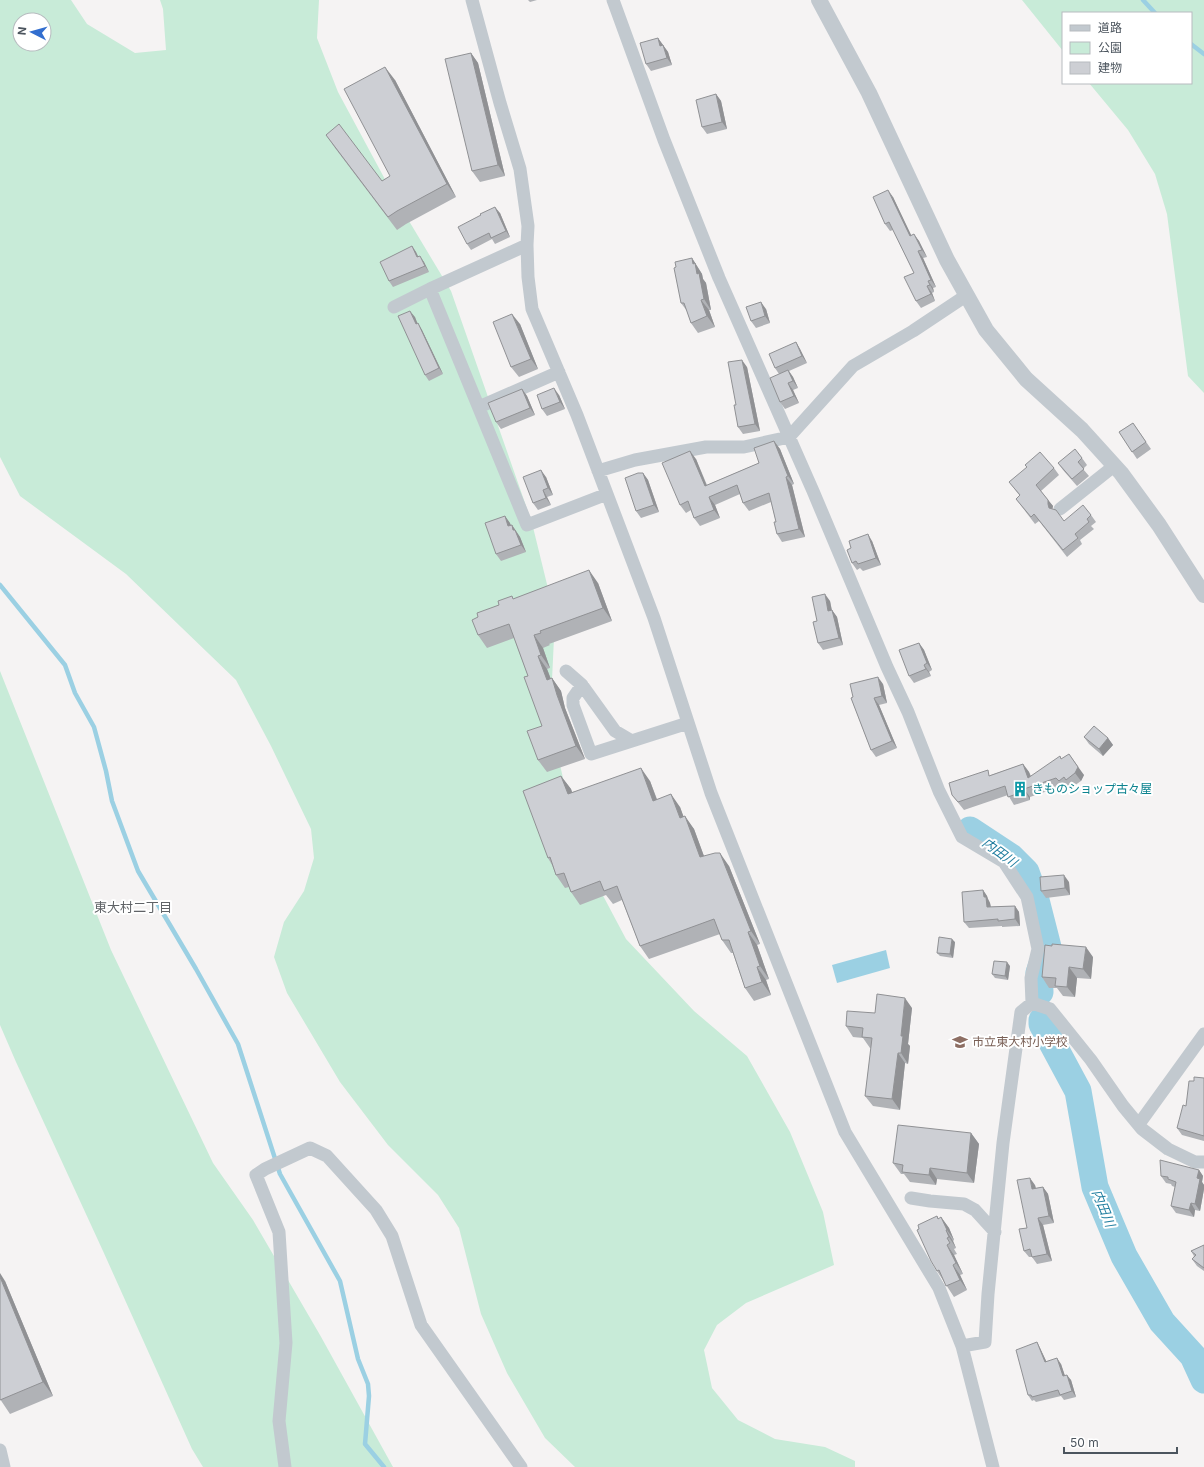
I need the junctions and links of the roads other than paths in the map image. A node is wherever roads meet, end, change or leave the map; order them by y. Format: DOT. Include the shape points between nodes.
graph roads {
  1 [pos="472,0"];
  2 [pos="612,0"];
  3 [pos="819,0"];
  4 [pos="527,245"];
  5 [pos="430,289"];
  6 [pos="966,295"];
  7 [pos="394,307"];
  8 [pos="559,372"];
  9 [pos="479,408"];
  10 [pos="789,437"];
  11 [pos="1114,466"];
  12 [pos="598,471"];
  13 [pos="607,494"];
  14 [pos="1060,509"];
  15 [pos="1204,595"];
  16 [pos="566,671"];
  17 [pos="582,685"];
  18 [pos="688,723"];
  19 [pos="632,741"];
  20 [pos="1032,1003"];
  21 [pos="1204,1034"];
  22 [pos="1139,1124"];
  23 [pos="1204,1162"];
  24 [pos="911,1198"];
  25 [pos="994,1232"];
  26 [pos="962,1346"];
  27 [pos="0,1450"];
  28 [pos="4,1467"];
  29 [pos="285,1467"];
  30 [pos="521,1467"];
  31 [pos="993,1467"];
  1 -- 4 [label="street" via="520,169 528,226"];
  2 -- 10 [label="street" via="719,278"];
  3 -- 6 [label="street" via="868,93"];
  4 -- 5 [label="street"];
  4 -- 8 [label="street" via="532,309"];
  5 -- 7 [label="street"];
  5 -- 9 [label="street"];
  6 -- 10 [label="street" via="913,331 853,366"];
  6 -- 11 [label="street" via="986,330 1026,379 1082,430"];
  8 -- 9 [label="street"];
  8 -- 12 [label="street"];
  9 -- 13 [label="street" via="527,525"];
  10 -- 12 [label="street" via="744,447 706,447 635,460"];
  10 -- 20 [label="street" via="908,712 938,791 962,837 1004,862 1027,897 1038,949 1032,978"];
  11 -- 14 [label="street"];
  11 -- 15 [label="street" via="1159,525"];
  12 -- 13 [label="street"];
  13 -- 18 [label="street" via="654,618"];
  16 -- 17 [label="street"];
  17 -- 19 [label="street" via="615,731"];
  17 -- 19 [label="street" via="573,698 573,705 591,754"];
  18 -- 19 [label="street"];
  18 -- 26 [label="street" via="710,793 845,1132 938,1288"];
  20 -- 22 [label="street" via="1050,1009"];
  20 -- 25 [label="street" via="1021,1012"];
  21 -- 22 [label="street"];
  22 -- 23 [label="street" via="1168,1149 1195,1162"];
  24 -- 25 [label="street" via="964,1204 975,1210"];
  25 -- 26 [label="street" via="985,1342"];
  26 -- 31 [label="street"];
  27 -- 28 [label="street"];
  29 -- 30 [label="street" via="279,1421 286,1343 279,1232 256,1175 310,1148 327,1156 376,1210 392,1236 421,1325"];
}
